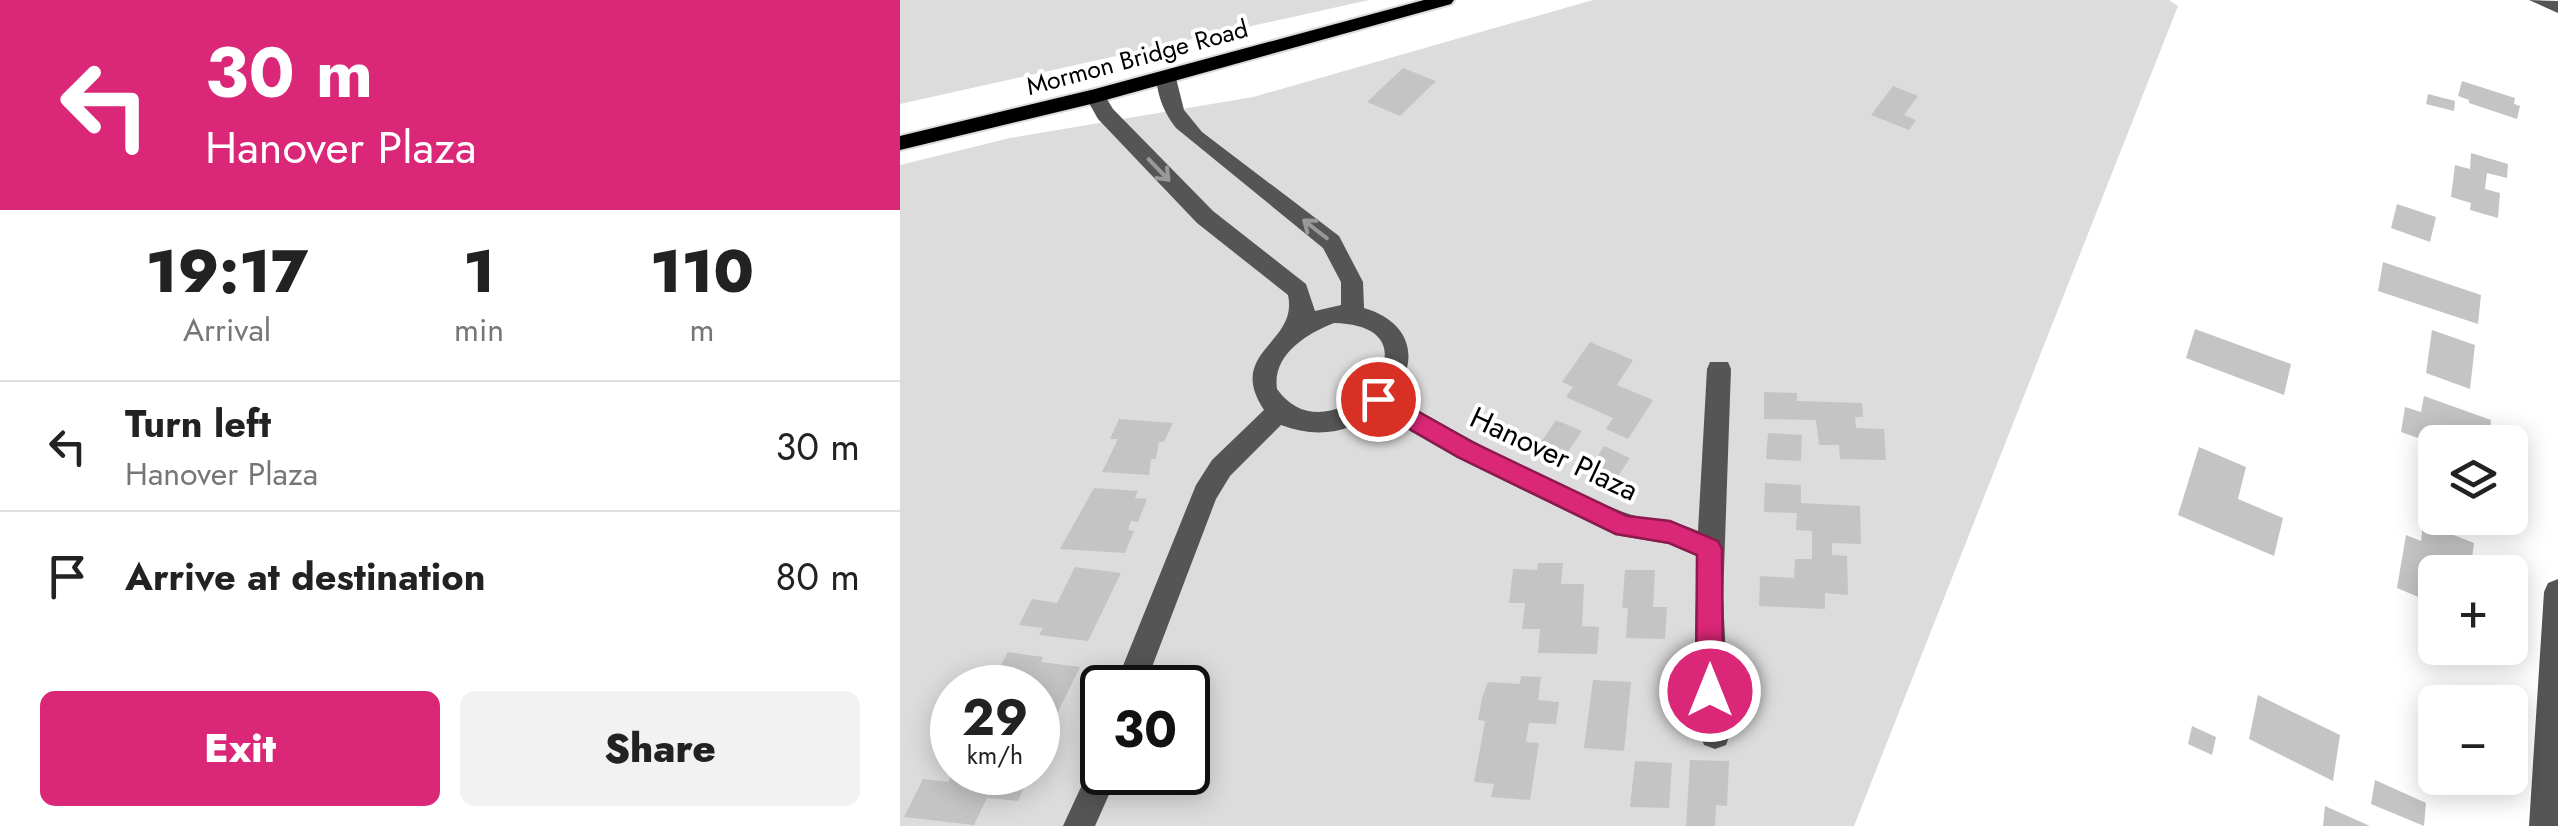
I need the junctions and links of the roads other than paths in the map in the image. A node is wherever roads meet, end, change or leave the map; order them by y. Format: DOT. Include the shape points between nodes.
graph roads {
  1 [pos="1445,0"];
  2 [pos="2538,0"];
  3 [pos="2558,7"];
  4 [pos="1166,78"];
  5 [pos="1096,96"];
  6 [pos="900,143"];
  7 [pos="1352,314"];
  8 [pos="1294,330"];
  9 [pos="1719,369"];
  10 [pos="1378,399"];
  11 [pos="1280,410"];
  12 [pos="1710,549"];
  13 [pos="2558,592"];
  14 [pos="1138,665"];
  15 [pos="1715,734"];
  16 [pos="1093,795"];
  17 [pos="1079,826"];
  18 [pos="2545,826"];
  1 -- 4 [label="main road, Mormon Bridge Road"];
  2 -- 3 [label="street"];
  4 -- 5 [label="main road, Mormon Bridge Road"];
  7 -- 4 [label="street, one-way" via="1352,282 1331,242 1186,128 1168,98"];
  5 -- 6 [label="main road, Mormon Bridge Road"];
  5 -- 8 [label="street, one-way" via="1105,114 1205,217 1298,290 1303,311"];
  7 -- 8 [label="street" via="1322,317"];
  7 -- 10 [label="street" via="1373,318 1397,344 1392,382"];
  8 -- 11 [label="street" via="1278,344 1264,377"];
  9 -- 12 [label="street"];
  10 -- 11 [label="street" via="1334,421 1310,422"];
  10 -- 12 [label="street, Hanover Plaza" via="1624,526 1670,532"];
  11 -- 14 [label="street" via="1220,468 1205,493"];
  12 -- 15 [label="street"];
  13 -- 18 [label="street"];
  16 -- 17 [label="street"];
}
